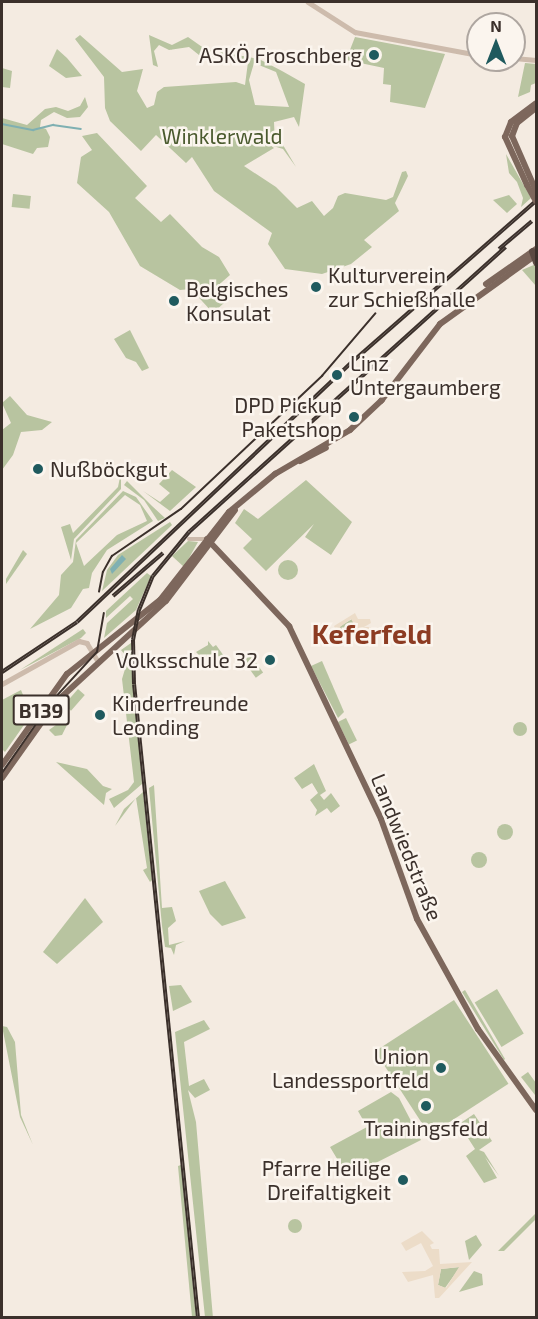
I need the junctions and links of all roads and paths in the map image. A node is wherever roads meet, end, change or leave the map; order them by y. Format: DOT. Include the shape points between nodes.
graph roads {
  1 [pos="308,2"];
  2 [pos="466,53"];
  3 [pos="537,103"];
  4 [pos="537,108"];
  5 [pos="506,134"];
  6 [pos="513,145"];
  7 [pos="529,183"];
  8 [pos="537,191"];
  9 [pos="537,201"];
  10 [pos="535,255"];
  11 [pos="189,539"];
  12 [pos="209,541"];
  13 [pos="93,652"];
  14 [pos="98,661"];
  15 [pos="2,684"];
  16 [pos="2,765"];
  17 [pos="2,778"];
  18 [pos="537,1110"];
  1 -- 2 [label="street" via="355,32"];
  3 -- 5 [label="main road" via="511,122"];
  4 -- 6 [label="main road" via="516,125"];
  5 -- 6 [label="main road"];
  5 -- 7 [label="main road" via="507,148"];
  6 -- 7 [label="main road"];
  7 -- 8 [label="main road"];
  7 -- 9 [label="main road, bridge"];
  10 -- 12 [label="main road, B139" via="466,302 434,330 382,400 352,432 291,464 237,506"];
  11 -- 12 [label="street"];
  12 -- 13 [label="main road, B139" via="160,600"];
  12 -- 14 [label="main road, B139" via="162,606"];
  12 -- 18 [label="main road, Landwiedstraße" via="288,626 381,819 424,932 478,1029"];
  13 -- 14 [label="street"];
  13 -- 15 [label="street" via="87,643 77,642"];
  13 -- 16 [label="main road, B139" via="67,674"];
  14 -- 17 [label="main road, B139" via="56,702"];
}
